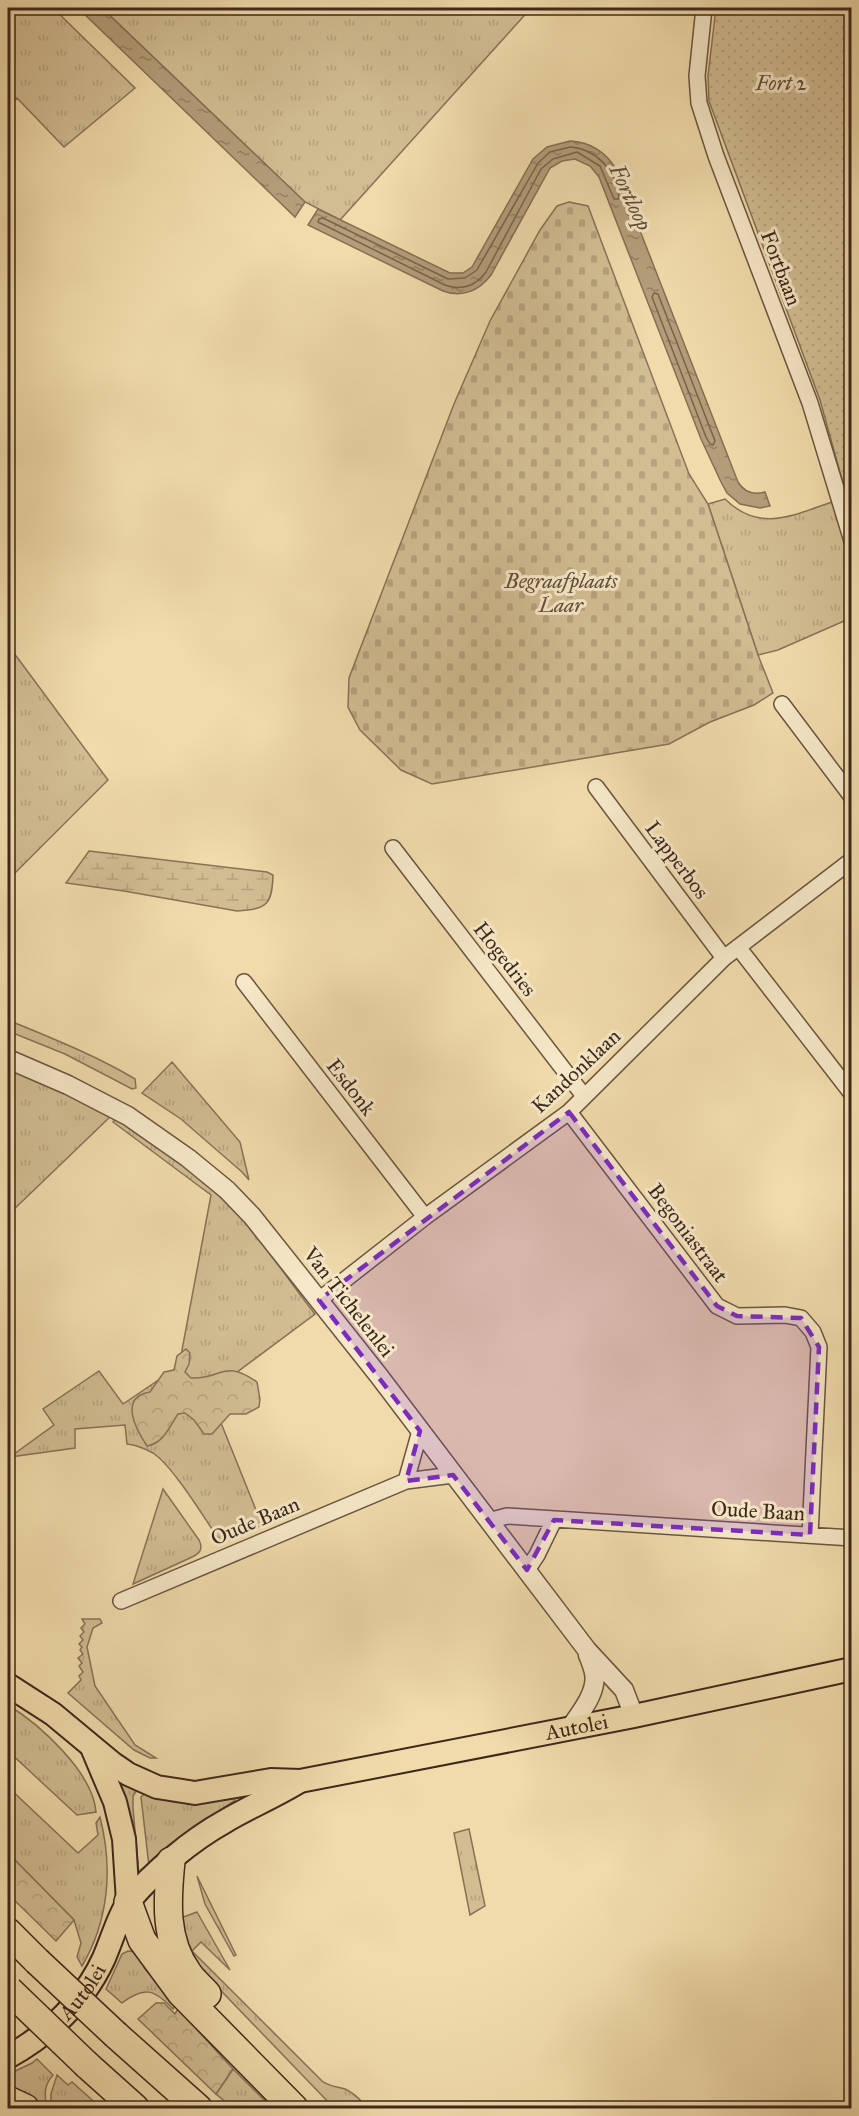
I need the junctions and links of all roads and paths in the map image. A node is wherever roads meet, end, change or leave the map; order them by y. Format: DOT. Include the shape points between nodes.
graph roads {
  1 [pos="704,8"];
  2 [pos="852,541"];
  3 [pos="782,704"];
  4 [pos="596,787"];
  5 [pos="852,797"];
  6 [pos="393,848"];
  7 [pos="852,860"];
  8 [pos="738,947"];
  9 [pos="724,958"];
  10 [pos="244,982"];
  11 [pos="8,1059"];
  12 [pos="852,1094"];
  13 [pos="584,1096"];
  14 [pos="569,1112"];
  15 [pos="425,1217"];
  16 [pos="319,1300"];
  17 [pos="420,1431"];
  18 [pos="453,1474"];
  19 [pos="406,1481"];
  20 [pos="554,1520"];
  21 [pos="488,1521"];
  22 [pos="810,1535"];
  23 [pos="852,1538"];
  24 [pos="527,1570"];
  25 [pos="121,1601"];
  26 [pos="587,1650"];
  27 [pos="852,1670"];
  28 [pos="8,1685"];
  29 [pos="634,1716"];
  30 [pos="570,1728"];
  31 [pos="91,1747"];
  32 [pos="300,1781"];
  33 [pos="171,1861"];
  34 [pos="128,1902"];
  35 [pos="8,1932"];
  36 [pos="8,1989"];
  37 [pos="230,2043"];
  38 [pos="8,2057"];
  39 [pos="8,2100"];
  40 [pos="25,2109"];
  41 [pos="135,2109"];
  42 [pos="198,2109"];
  43 [pos="294,2109"];
  1 -- 2 [label="street, Fortbaan" via="697,76 699,103 810,403"];
  3 -- 5 [label="street"];
  4 -- 9 [label="street, Lapperbos"];
  6 -- 13 [label="street, Hogedries"];
  7 -- 8 [label="street, Kandonklaan"];
  8 -- 9 [label="street, Kandonklaan"];
  8 -- 12 [label="street"];
  9 -- 13 [label="street, Kandonklaan"];
  10 -- 15 [label="street, Esdonk"];
  11 -- 16 [label="street, Van Tichelenlei" via="110,1106 188,1158 252,1216"];
  13 -- 14 [label="street, Kandonklaan"];
  14 -- 15 [label="street, Kandonklaan"];
  14 -- 22 [label="street, Begoniastraat" via="717,1306 737,1316 801,1318 813,1332 819,1347"];
  15 -- 16 [label="street, Kandonklaan"];
  16 -- 17 [label="street, Van Tichelenlei"];
  17 -- 18 [label="street, Van Tichelenlei"];
  17 -- 19 [label="street"];
  18 -- 19 [label="street, Oude Baan"];
  18 -- 21 [label="street, Van Tichelenlei"];
  19 -- 25 [label="street, Oude Baan"];
  20 -- 21 [label="street, Oude Baan" via="507,1516"];
  20 -- 22 [label="street, Oude Baan"];
  20 -- 24 [label="street"];
  21 -- 24 [label="street, Van Tichelenlei"];
  22 -- 23 [label="street, Oude Baan"];
  24 -- 26 [label="street, Van Tichelenlei"];
  26 -- 29 [label="street, Van Tichelenlei" via="624,1690"];
  26 -- 30 [label="street, Van Tichelenlei" via="594,1682"];
  27 -- 29 [label="main road, Autolei"];
  28 -- 31 [label="main road, Autolei"];
  29 -- 30 [label="main road, Autolei"];
  30 -- 32 [label="main road, Autolei"];
  31 -- 32 [label="main road, Autolei" via="128,1774 177,1791 195,1793 272,1780"];
  31 -- 34 [label="main road, Autolei" via="115,1802 124,1839"];
  32 -- 33 [label="main road, Autolei" via="199,1837"];
  33 -- 34 [label="main road, Autolei"];
  33 -- 37 [label="highway" via="168,1913 176,1949 188,1973 220,2008"];
  34 -- 37 [label="highway" via="142,1940 153,1956 181,1993"];
  34 -- 38 [label="main road, Autolei" via="103,1960 75,2004 59,2022"];
  35 -- 42 [label="highway, bridge"];
  36 -- 41 [label="highway, bridge"];
  37 -- 43 [label="highway"];
  39 -- 40 [label="highway"];
}
